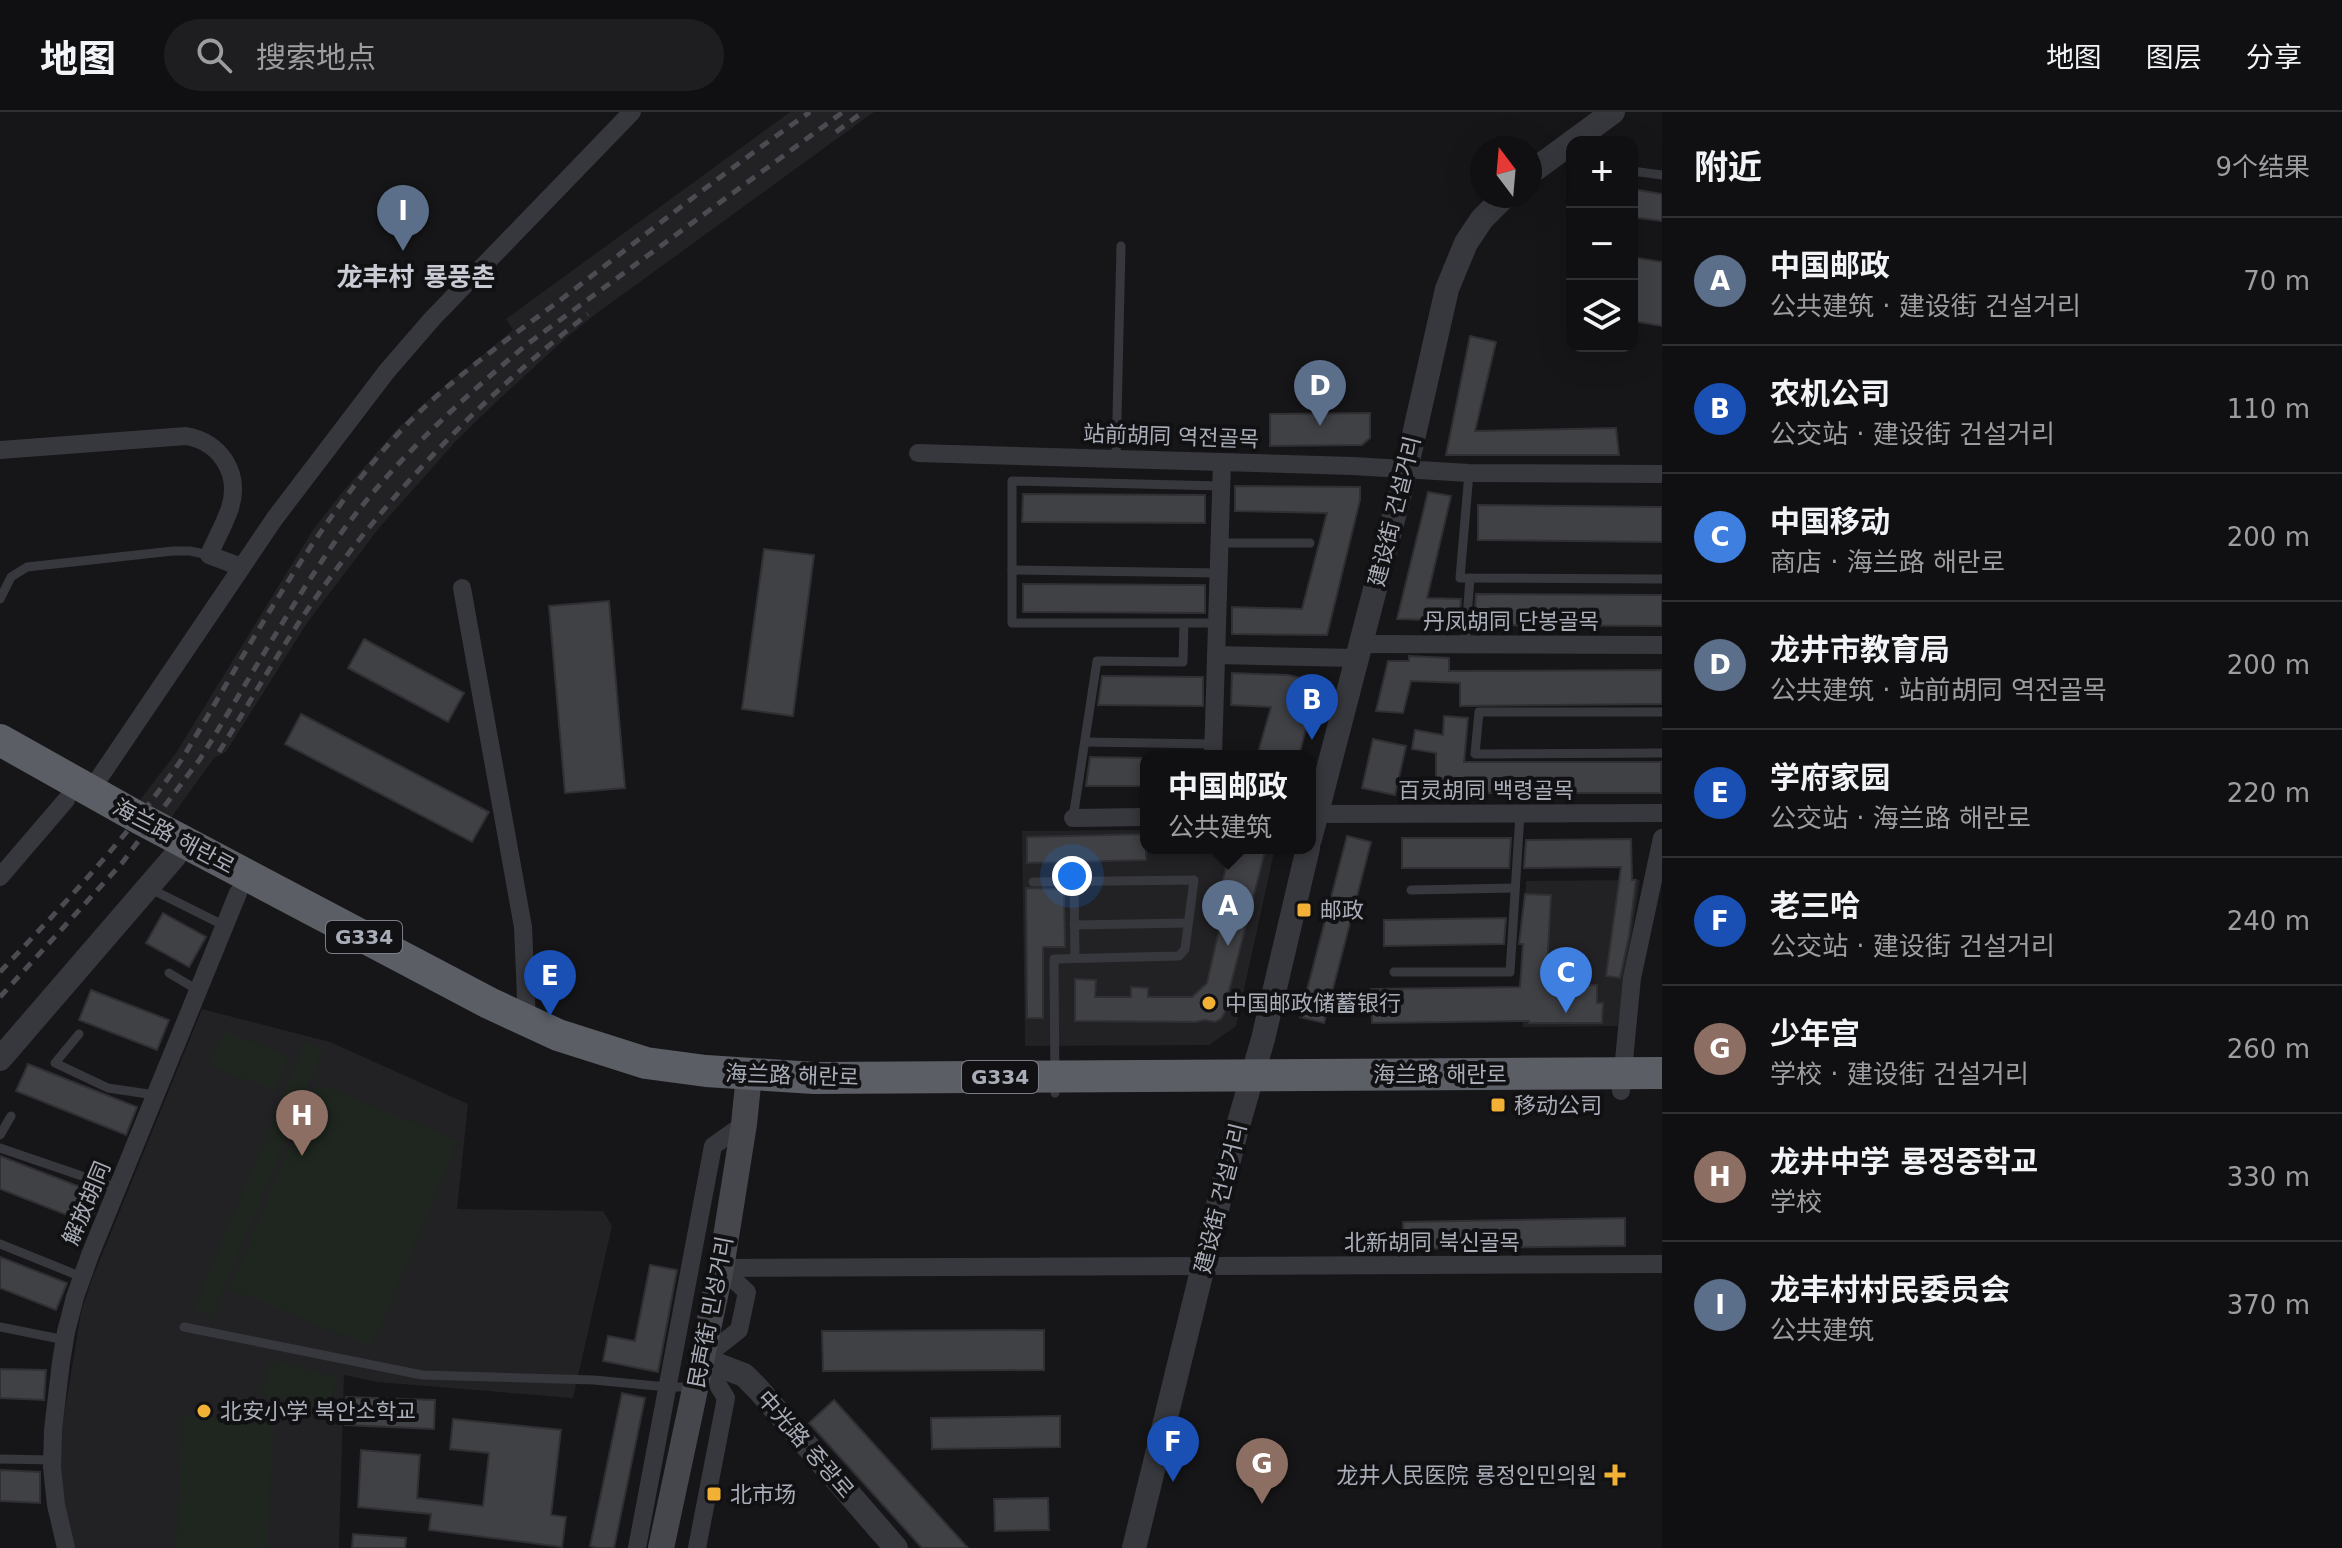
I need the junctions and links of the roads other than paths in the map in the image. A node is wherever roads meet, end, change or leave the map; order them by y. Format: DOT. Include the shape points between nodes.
graph roads {
  1 [pos="632,112"];
  2 [pos="1613,112"];
  3 [pos="1587,136"];
  4 [pos="1566,150"];
  5 [pos="1542,165"];
  6 [pos="1638,172"];
  7 [pos="1662,175"];
  8 [pos="1493,208"];
  9 [pos="1121,246"];
  10 [pos="0,450"];
  11 [pos="918,453"];
  12 [pos="1116,459"];
  13 [pos="1222,462"];
  14 [pos="1406,470"];
  15 [pos="1469,473"];
  16 [pos="1662,474"];
  17 [pos="1221,486"];
  18 [pos="1219,543"];
  19 [pos="1310,543"];
  20 [pos="209,555"];
  21 [pos="241,567"];
  22 [pos="1012,570"];
  23 [pos="1218,573"];
  24 [pos="1470,578"];
  25 [pos="1662,579"];
  26 [pos="462,588"];
  27 [pos="0,599"];
  28 [pos="1184,623"];
  29 [pos="1217,623"];
  30 [pos="1465,645"];
  31 [pos="1662,645"];
  32 [pos="1358,651"];
  33 [pos="1216,655"];
  34 [pos="1662,712"];
  35 [pos="0,740"];
  36 [pos="1085,742"];
  37 [pos="1213,750"];
  38 [pos="1662,753"];
  39 [pos="0,764"];
  40 [pos="78,795"];
  41 [pos="1316,803"];
  42 [pos="1662,813"];
  43 [pos="1316,814"];
  44 [pos="1520,814"];
  45 [pos="1140,817"];
  46 [pos="1073,818"];
  47 [pos="1662,838"];
  48 [pos="1307,854"];
  49 [pos="175,856"];
  50 [pos="0,877"];
  51 [pos="1074,881"];
  52 [pos="1033,882"];
  53 [pos="148,888"];
  54 [pos="1515,888"];
  55 [pos="1411,890"];
  56 [pos="238,893"];
  57 [pos="1188,923"];
  58 [pos="1074,925"];
  59 [pos="225,926"];
  60 [pos="1075,958"];
  61 [pos="1394,972"];
  62 [pos="169,973"];
  63 [pos="199,991"];
  64 [pos="527,1022"];
  65 [pos="79,1034"];
  66 [pos="0,1059"];
  67 [pos="1662,1073"];
  68 [pos="1621,1082"];
  69 [pos="1249,1084"];
  70 [pos="1055,1085"];
  71 [pos="1662,1091"];
  72 [pos="156,1095"];
  73 [pos="747,1097"];
  74 [pos="11,1116"];
  75 [pos="0,1135"];
  76 [pos="0,1148"];
  77 [pos="119,1188"];
  78 [pos="0,1244"];
  79 [pos="1662,1264"];
  80 [pos="1202,1267"];
  81 [pos="721,1268"];
  82 [pos="82,1277"];
  83 [pos="0,1327"];
  84 [pos="184,1327"];
  85 [pos="65,1340"];
  86 [pos="702,1359"];
  87 [pos="667,1387"];
  88 [pos="696,1387"];
  89 [pos="0,1459"];
  90 [pos="52,1460"];
  91 [pos="66,1548"];
  92 [pos="637,1548"];
  93 [pos="661,1548"];
  94 [pos="697,1548"];
  95 [pos="896,1548"];
  96 [pos="1134,1548"];
  1 -- 21 [label="street" via="387,371"];
  2 -- 3 [label="street"];
  4 -- 5 [label="street"];
  6 -- 7 [label="lane"];
  8 -- 14 [label="street, 建设街 건설거리" via="1466,243 1447,289"];
  9 -- 12 [label="lane"];
  10 -- 20 [label="street" via="199,438 216,449 231,477 231,506"];
  11 -- 12 [label="street, 站前胡同 역전골목"];
  12 -- 13 [label="street, 站前胡同 역전골목"];
  13 -- 14 [label="street, 站前胡同 역전골목"];
  13 -- 17 [label="street"];
  14 -- 15 [label="street, 站前胡同 역전골목"];
  14 -- 32 [label="street, 建设街 건설거리"];
  15 -- 16 [label="street, 站前胡同 역전골목"];
  15 -- 24 [label="lane" via="1460,578"];
  17 -- 18 [label="street"];
  17 -- 22 [label="lane" via="1012,481"];
  18 -- 19 [label="lane"];
  18 -- 23 [label="street"];
  20 -- 21 [label="street"];
  20 -- 27 [label="lane" via="173,551 27,567 11,577"];
  21 -- 40 [label="street" via="187,650"];
  22 -- 23 [label="lane"];
  22 -- 28 [label="lane" via="1012,623"];
  23 -- 29 [label="street"];
  24 -- 25 [label="lane"];
  24 -- 30 [label="lane"];
  26 -- 64 [label="street" via="523,927"];
  28 -- 29 [label="lane"];
  28 -- 36 [label="lane" via="1183,662 1097,661"];
  29 -- 33 [label="street"];
  30 -- 31 [label="street, 丹凤胡同 단봉골목"];
  30 -- 32 [label="street, 丹凤胡同 단봉골목"];
  32 -- 33 [label="street, 丹凤胡同 단봉골목"];
  32 -- 41 [label="street, 建设街 건설거리"];
  33 -- 37 [label="street"];
  34 -- 38 [label="lane" via="1479,712 1475,754"];
  35 -- 40 [label="highway, 海兰路 해란로 / G334"];
  36 -- 37 [label="lane"];
  36 -- 46 [label="lane"];
  39 -- 40 [label="highway, 海兰路 해란로 / G334"];
  40 -- 49 [label="highway, 海兰路 해란로 / G334"];
  40 -- 50 [label="street"];
  40 -- 64 [label="highway, 海兰路 해란로 / G334" via="151,825"];
  42 -- 44 [label="street, 百灵胡同 백령골목"];
  43 -- 44 [label="street, 百灵胡同 백령골목"];
  44 -- 54 [label="lane"];
  45 -- 46 [label="street"];
  47 -- 68 [label="street" via="1632,978"];
  48 -- 69 [label="street, 建设街 건설거리"];
  49 -- 53 [label="street"];
  49 -- 56 [label="highway, 海兰路 해란로 / G334"];
  51 -- 52 [label="lane"];
  51 -- 57 [label="lane" via="1194,880"];
  51 -- 58 [label="lane"];
  53 -- 59 [label="lane"];
  53 -- 66 [label="street"];
  54 -- 55 [label="lane"];
  54 -- 61 [label="lane" via="1510,972"];
  56 -- 59 [label="street, 解放胡同"];
  56 -- 73 [label="highway, 海兰路 해란로 / G334" via="565,1058"];
  57 -- 58 [label="lane"];
  57 -- 60 [label="lane" via="1179,956"];
  58 -- 60 [label="lane"];
  59 -- 63 [label="street, 解放胡同"];
  60 -- 70 [label="lane" via="1054,959"];
  62 -- 63 [label="lane"];
  63 -- 72 [label="street, 解放胡同"];
  64 -- 73 [label="highway, 海兰路 해란로 / G334"];
  65 -- 72 [label="lane" via="55,1063 108,1088"];
  67 -- 68 [label="highway, 海兰路 해란로 / G334"];
  68 -- 69 [label="highway, 海兰路 해란로 / G334"];
  68 -- 71 [label="highway, 海兰路 해란로 / G334"];
  69 -- 70 [label="highway, 海兰路 해란로 / G334"];
  69 -- 80 [label="street, 建设街 건설거리"];
  70 -- 73 [label="highway, 海兰路 해란로 / G334" via="814,1078"];
  72 -- 77 [label="street, 解放胡同"];
  73 -- 81 [label="main road, 民声街 민성거리"];
  73 -- 87 [label="street" via="713,1146"];
  74 -- 75 [label="lane"];
  76 -- 77 [label="lane"];
  77 -- 82 [label="street, 解放胡同"];
  78 -- 82 [label="lane"];
  79 -- 80 [label="street, 北新胡同 북신골목"];
  80 -- 81 [label="street, 北新胡同 북신골목"];
  80 -- 96 [label="street, 建设街 건설거리"];
  81 -- 86 [label="main road, 民声街 민성거리"];
  82 -- 85 [label="street, 解放胡同"];
  83 -- 85 [label="lane"];
  84 -- 87 [label="lane" via="422,1375"];
  85 -- 90 [label="street, 解放胡同"];
  86 -- 88 [label="main road, 民声街 민성거리"];
  86 -- 94 [label="street" via="726,1398"];
  86 -- 95 [label="street, 中光路 중광로" via="744,1375"];
  87 -- 88 [label="lane"];
  87 -- 92 [label="street"];
  88 -- 93 [label="main road, 民声街 민성거리"];
  89 -- 90 [label="lane"];
  90 -- 91 [label="street, 解放胡同"];
}
